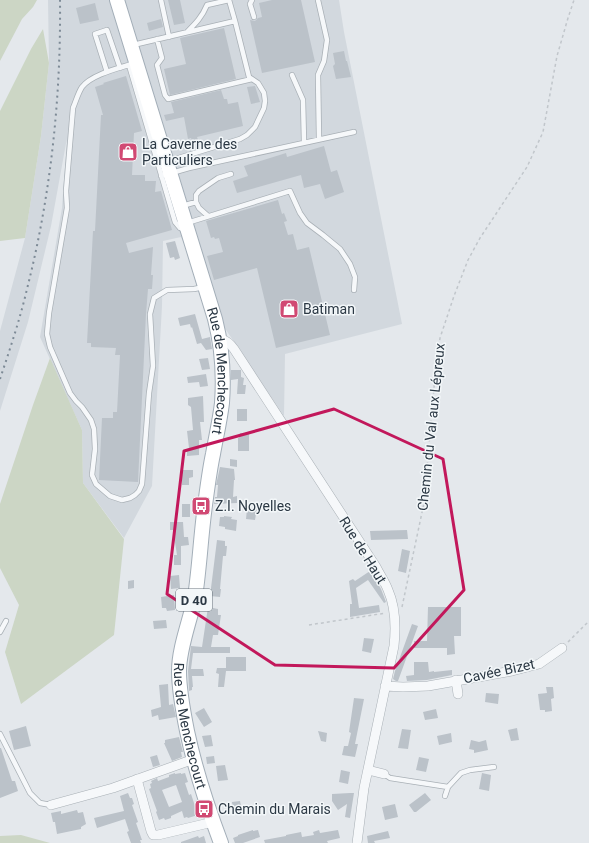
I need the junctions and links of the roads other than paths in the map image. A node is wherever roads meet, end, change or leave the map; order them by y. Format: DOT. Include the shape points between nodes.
graph roads {
  1 [pos="117,0"];
  2 [pos="161,0"];
  3 [pos="252,0"];
  4 [pos="318,0"];
  5 [pos="254,17"];
  6 [pos="234,21"];
  7 [pos="187,32"];
  8 [pos="169,37"];
  9 [pos="157,39"];
  10 [pos="131,46"];
  11 [pos="133,64"];
  12 [pos="120,68"];
  13 [pos="107,72"];
  14 [pos="292,75"];
  15 [pos="252,79"];
  16 [pos="354,132"];
  17 [pos="319,139"];
  18 [pos="304,142"];
  19 [pos="166,170"];
  20 [pos="231,174"];
  21 [pos="196,202"];
  22 [pos="180,207"];
  23 [pos="208,216"];
  24 [pos="187,228"];
  25 [pos="205,287"];
  26 [pos="354,290"];
  27 [pos="219,338"];
  28 [pos="221,352"];
  29 [pos="238,356"];
  30 [pos="6,621"];
  31 [pos="0,632"];
  32 [pos="562,648"];
  33 [pos="456,680"];
  34 [pos="385,686"];
  35 [pos="458,694"];
  36 [pos="0,734"];
  37 [pos="194,760"];
  38 [pos="494,767"];
  39 [pos="368,770"];
  40 [pos="384,774"];
  41 [pos="137,779"];
  42 [pos="448,786"];
  43 [pos="445,796"];
  44 [pos="51,805"];
  45 [pos="213,822"];
  46 [pos="221,843"];
  47 [pos="357,843"];
  1 -- 10 [label="main road, Rue de Menchecourt / D 40"];
  2 -- 8 [label="lane"];
  3 -- 5 [label="lane" via="250,4"];
  4 -- 17 [label="lane" via="327,40 324,61 318,75"];
  6 -- 7 [label="lane"];
  6 -- 7 [label="lane" via="229,0 207,5 196,24"];
  6 -- 15 [label="lane" via="249,77"];
  7 -- 8 [label="lane"];
  8 -- 9 [label="lane"];
  9 -- 10 [label="lane"];
  9 -- 15 [label="lane" via="162,58 157,66 168,99"];
  10 -- 11 [label="main road, Rue de Menchecourt / D 40"];
  11 -- 12 [label="lane"];
  11 -- 19 [label="main road, Rue de Menchecourt / D 40"];
  12 -- 13 [label="lane"];
  12 -- 13 [label="lane" via="107,30 95,34"];
  13 -- 25 [label="lane" via="82,87 73,108 67,208 48,313 47,334 70,393 91,420 95,449 92,475 96,484 110,496 122,500 130,498 139,491 142,484 153,366 150,314 154,298 167,290"];
  14 -- 18 [label="lane" via="303,100"];
  15 -- 19 [label="lane" via="264,93 265,101 255,127 240,139"];
  16 -- 17 [label="lane"];
  17 -- 18 [label="lane"];
  18 -- 19 [label="lane" via="189,168"];
  19 -- 22 [label="main road, Rue de Menchecourt / D 40"];
  19 -- 24 [label="lane" via="175,222 180,228"];
  20 -- 21 [label="lane" via="218,178 199,192 196,195"];
  21 -- 22 [label="lane"];
  21 -- 23 [label="lane"];
  22 -- 24 [label="main road, Rue de Menchecourt / D 40"];
  23 -- 24 [label="lane"];
  23 -- 26 [label="lane" via="290,191 307,223 340,249 350,264"];
  24 -- 25 [label="main road, Rue de Menchecourt / D 40"];
  25 -- 27 [label="main road, Rue de Menchecourt / D 40"];
  27 -- 28 [label="main road, Rue de Menchecourt / D 40"];
  27 -- 29 [label="street, Rue de Haut" via="229,342"];
  28 -- 29 [label="street" via="228,351"];
  28 -- 37 [label="main road, Rue de Menchecourt / D 40" via="220,416 207,494 196,592 181,652 179,671 184,716"];
  29 -- 34 [label="street, Rue de Haut" via="376,567 388,590 394,610 395,631"];
  30 -- 31 [label="lane"];
  32 -- 33 [label="street, Cavée Bizet" via="539,664"];
  33 -- 34 [label="street, Cavée Bizet" via="428,686"];
  33 -- 35 [label="street, Cavée Bizet"];
  34 -- 39 [label="street, Rue de Haut"];
  36 -- 44 [label="lane" via="30,793 40,803"];
  37 -- 41 [label="street"];
  37 -- 45 [label="main road, Rue de Menchecourt / D 40"];
  38 -- 42 [label="lane" via="470,770 461,774"];
  39 -- 40 [label="street"];
  39 -- 47 [label="street, Rue de Haut"];
  40 -- 42 [label="lane" via="390,778"];
  41 -- 44 [label="street"];
  41 -- 45 [label="street" via="153,834"];
  42 -- 43 [label="lane"];
  45 -- 46 [label="main road, Rue de Menchecourt / D 40"];
}
